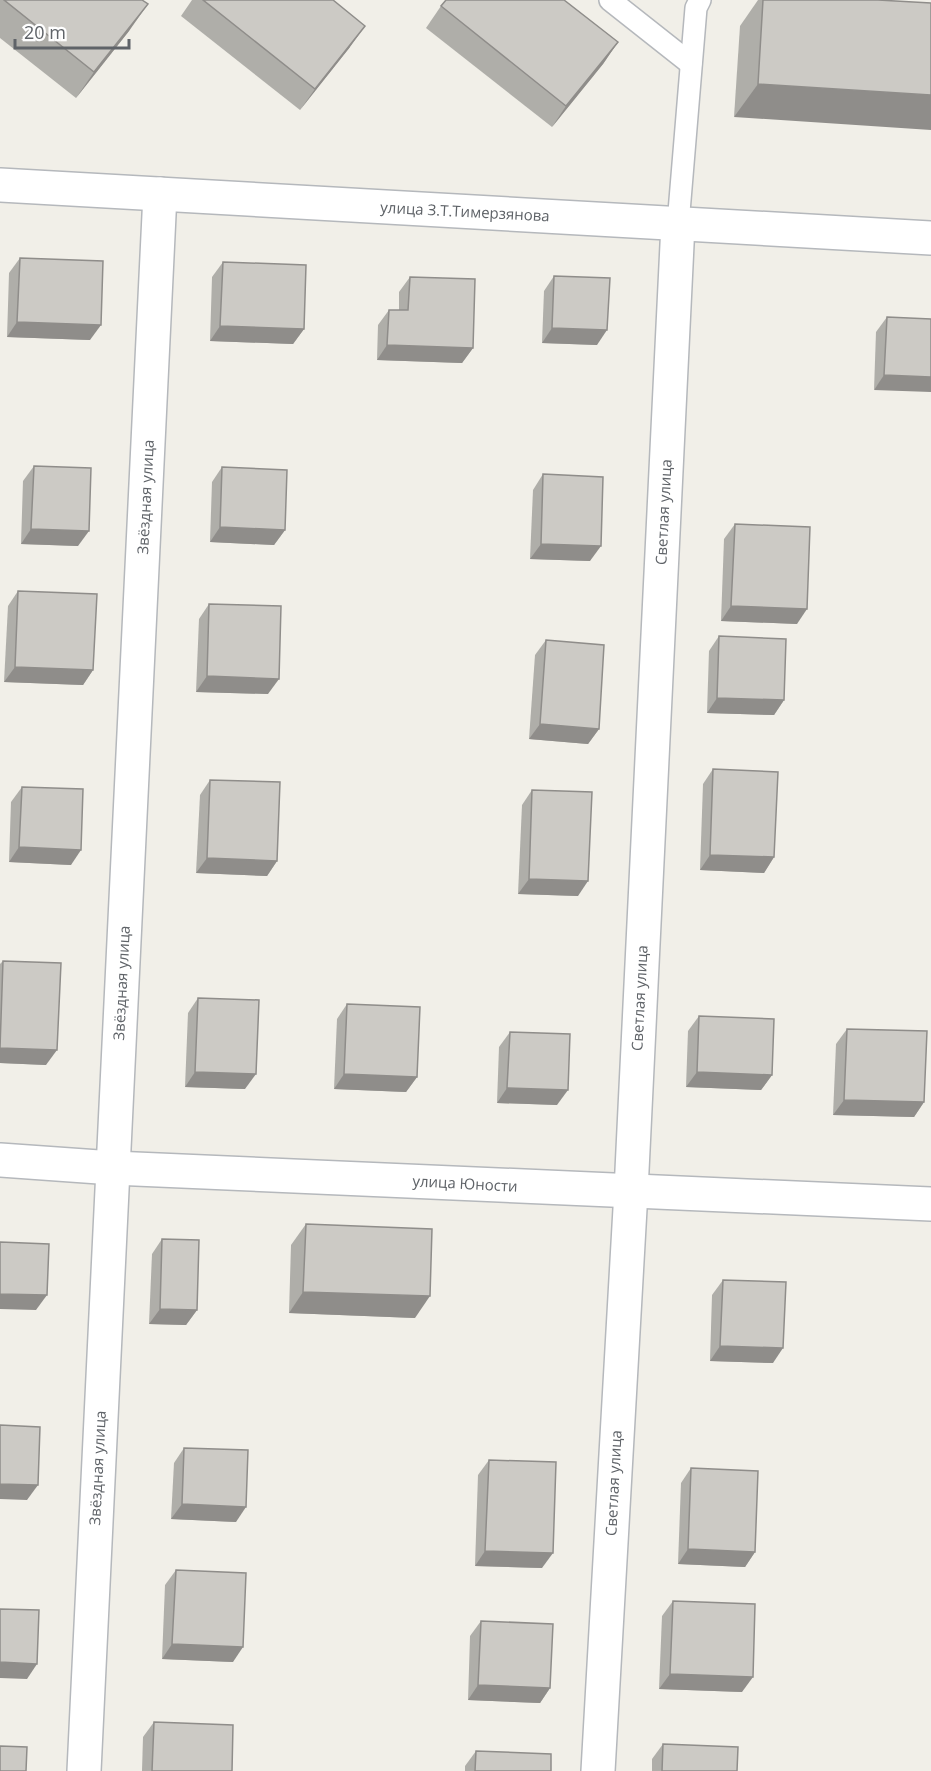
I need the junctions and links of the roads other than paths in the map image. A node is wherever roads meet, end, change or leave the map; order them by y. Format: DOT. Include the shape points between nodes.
graph roads {
  1 [pos="610,0"];
  2 [pos="700,0"];
  3 [pos="691,64"];
  4 [pos="0,185"];
  5 [pos="160,194"];
  6 [pos="678,224"];
  7 [pos="931,238"];
  8 [pos="0,1160"];
  9 [pos="113,1168"];
  10 [pos="631,1191"];
  11 [pos="931,1204"];
  12 [pos="84,1771"];
  13 [pos="598,1771"];
  1 -- 3 [label="lane"];
  2 -- 3 [label="lane"];
  3 -- 6 [label="lane"];
  4 -- 5 [label="street, улица З.Т.Тимерзянова"];
  5 -- 6 [label="street, улица З.Т.Тимерзянова"];
  5 -- 9 [label="street, Звёздная улица"];
  6 -- 7 [label="street, улица З.Т.Тимерзянова"];
  6 -- 10 [label="street, Светлая улица"];
  8 -- 9 [label="street, улица Юности"];
  9 -- 10 [label="street, улица Юности"];
  9 -- 12 [label="street, Звёздная улица"];
  10 -- 11 [label="street, улица Юности"];
  10 -- 13 [label="street, Светлая улица"];
}
